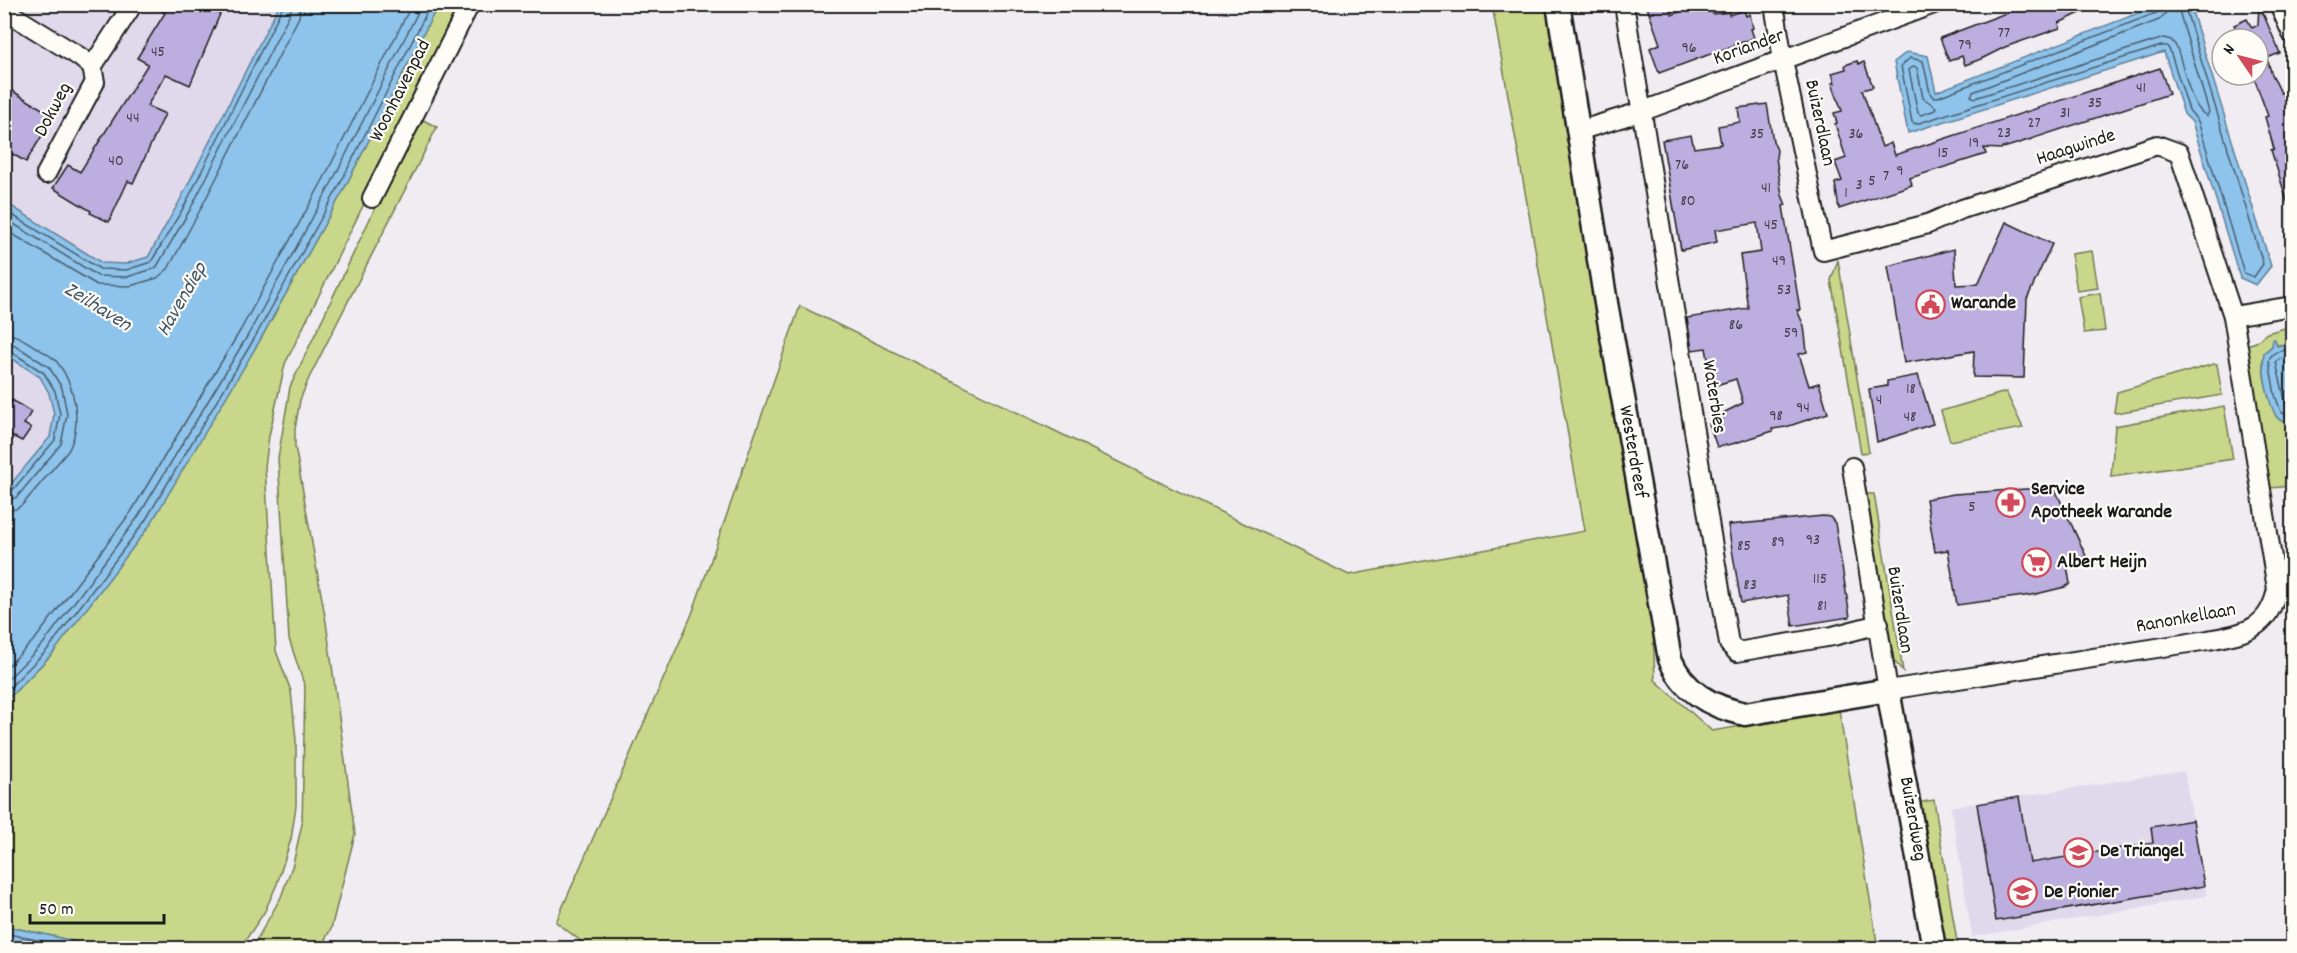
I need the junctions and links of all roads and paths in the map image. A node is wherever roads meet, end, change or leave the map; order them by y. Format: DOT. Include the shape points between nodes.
graph roads {
  1 [pos="133,4"];
  2 [pos="470,4"];
  3 [pos="1558,4"];
  4 [pos="1624,4"];
  5 [pos="1774,4"];
  6 [pos="1934,4"];
  7 [pos="2279,4"];
  8 [pos="4,10"];
  9 [pos="2292,34"];
  10 [pos="1783,60"];
  11 [pos="92,67"];
  12 [pos="1642,111"];
  13 [pos="1578,131"];
  14 [pos="46,174"];
  15 [pos="372,198"];
  16 [pos="1823,251"];
  17 [pos="2292,306"];
  18 [pos="2233,316"];
  19 [pos="1852,466"];
  20 [pos="1879,624"];
  21 [pos="1888,690"];
  22 [pos="1935,948"];
  1 -- 11 [label="street, Dokweg"];
  2 -- 15 [label="street, Woonhavenpad"];
  3 -- 13 [label="street, Westerdreef"];
  4 -- 12 [label="street, Waterbies"];
  5 -- 10 [label="street, Buizerdlaan"];
  6 -- 10 [label="street, Koriander"];
  7 -- 9 [label="street"];
  8 -- 11 [label="street, Dokweg"];
  10 -- 12 [label="street, Koriander"];
  10 -- 16 [label="street, Buizerdlaan"];
  11 -- 14 [label="street, Dokweg" via="95,82"];
  12 -- 13 [label="street, Koriander"];
  12 -- 20 [label="street, Waterbies" via="1729,644 1737,652"];
  13 -- 21 [label="street, Westerdreef" via="1664,633 1675,670 1708,703 1745,714"];
  16 -- 18 [label="street, Haagwinde" via="1928,224 1962,209 2157,145 2179,153"];
  17 -- 18 [label="street"];
  18 -- 21 [label="street, Ranonkellaan" via="2277,589 2263,621 2252,630 2208,640"];
  19 -- 20 [label="street, Buizerdlaan"];
  20 -- 21 [label="street, Buizerdlaan"];
  21 -- 22 [label="street, Buizerdweg"];
}
